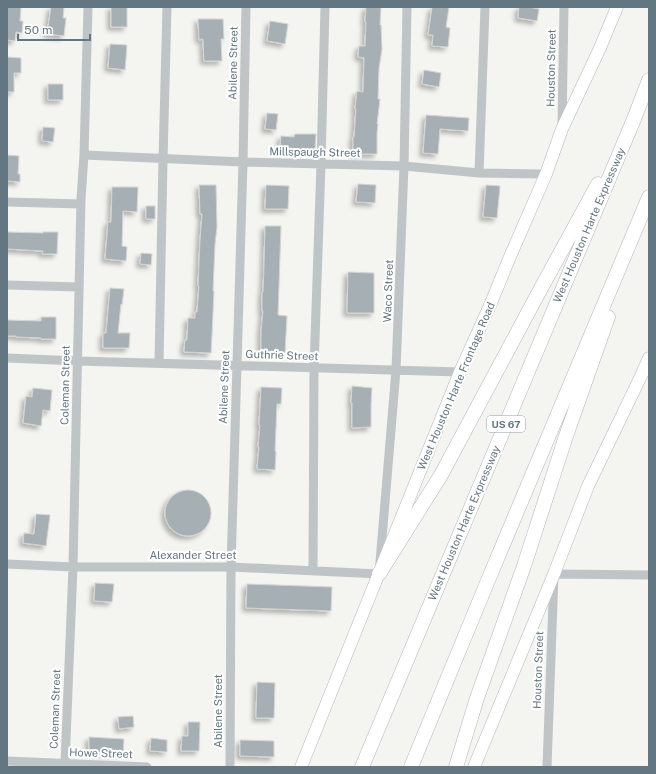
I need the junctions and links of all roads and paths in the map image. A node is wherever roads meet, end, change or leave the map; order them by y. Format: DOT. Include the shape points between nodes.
graph roads {
  1 [pos="88,7"];
  2 [pos="167,7"];
  3 [pos="246,7"];
  4 [pos="325,7"];
  5 [pos="406,7"];
  6 [pos="485,7"];
  7 [pos="564,7"];
  8 [pos="617,7"];
  9 [pos="649,80"];
  10 [pos="634,119"];
  11 [pos="562,129"];
  12 [pos="84,155"];
  13 [pos="162,159"];
  14 [pos="243,162"];
  15 [pos="321,164"];
  16 [pos="404,166"];
  17 [pos="479,173"];
  18 [pos="546,174"];
  19 [pos="649,197"];
  20 [pos="7,202"];
  21 [pos="649,203"];
  22 [pos="81,204"];
  23 [pos="7,285"];
  24 [pos="79,287"];
  25 [pos="7,358"];
  26 [pos="649,358"];
  27 [pos="78,361"];
  28 [pos="159,363"];
  29 [pos="237,365"];
  30 [pos="314,368"];
  31 [pos="396,370"];
  32 [pos="460,372"];
  33 [pos="645,376"];
  34 [pos="7,564"];
  35 [pos="73,567"];
  36 [pos="231,567"];
  37 [pos="313,571"];
  38 [pos="379,574"];
  39 [pos="554,574"];
  40 [pos="649,575"];
  41 [pos="7,761"];
  42 [pos="65,764"];
  43 [pos="147,767"];
  44 [pos="230,767"];
  45 [pos="301,767"];
  46 [pos="362,767"];
  47 [pos="411,767"];
  48 [pos="456,767"];
  49 [pos="474,767"];
  50 [pos="547,767"];
  1 -- 12 [label="street, Coleman Street"];
  2 -- 13 [label="street"];
  3 -- 14 [label="street, Abilene Street"];
  4 -- 15 [label="street"];
  5 -- 16 [label="street, Waco Street"];
  6 -- 17 [label="street"];
  7 -- 11 [label="street, Houston Street"];
  8 -- 11 [label="main road, West Houston Harte Frontage Road"];
  9 -- 10 [label="highway, West Houston Harte Expressway / US 67"];
  10 -- 38 [label="highway" via="441,476"];
  10 -- 46 [label="highway, West Houston Harte Expressway / US 67"];
  11 -- 18 [label="main road, West Houston Harte Frontage Road"];
  12 -- 13 [label="street, Millspaugh Street"];
  12 -- 22 [label="street, Coleman Street"];
  13 -- 14 [label="street, Millspaugh Street"];
  13 -- 28 [label="street"];
  14 -- 15 [label="street, Millspaugh Street"];
  14 -- 29 [label="street, Abilene Street"];
  15 -- 16 [label="street, Millspaugh Street"];
  15 -- 30 [label="street"];
  16 -- 17 [label="street, Millspaugh Street"];
  16 -- 31 [label="street, Waco Street"];
  17 -- 18 [label="street, Millspaugh Street"];
  18 -- 32 [label="main road, West Houston Harte Frontage Road"];
  19 -- 47 [label="highway"];
  20 -- 22 [label="street"];
  21 -- 48 [label="highway" via="566,436"];
  22 -- 24 [label="street, Coleman Street"];
  23 -- 24 [label="street"];
  24 -- 27 [label="street, Coleman Street"];
  25 -- 27 [label="street, Guthrie Street"];
  26 -- 33 [label="main road"];
  27 -- 28 [label="street, Guthrie Street"];
  27 -- 35 [label="street, Coleman Street"];
  28 -- 29 [label="street, Guthrie Street"];
  29 -- 30 [label="street, Guthrie Street"];
  29 -- 36 [label="street, Abilene Street"];
  30 -- 31 [label="street, Guthrie Street"];
  30 -- 37 [label="street"];
  31 -- 32 [label="street, Guthrie Street"];
  31 -- 38 [label="street, Waco Street"];
  32 -- 38 [label="main road, West Houston Harte Frontage Road"];
  33 -- 39 [label="main road" via="588,486"];
  34 -- 35 [label="street, Alexander Street"];
  35 -- 36 [label="street, Alexander Street"];
  35 -- 42 [label="street, Coleman Street"];
  36 -- 37 [label="street, Alexander Street"];
  36 -- 44 [label="street, Abilene Street"];
  37 -- 38 [label="street, Alexander Street"];
  38 -- 45 [label="main road, West Houston Harte Frontage Road"];
  39 -- 40 [label="street"];
  39 -- 49 [label="main road"];
  39 -- 50 [label="street, Houston Street"];
  41 -- 42 [label="street, Howe Street"];
  42 -- 43 [label="street, Howe Street"];
}
